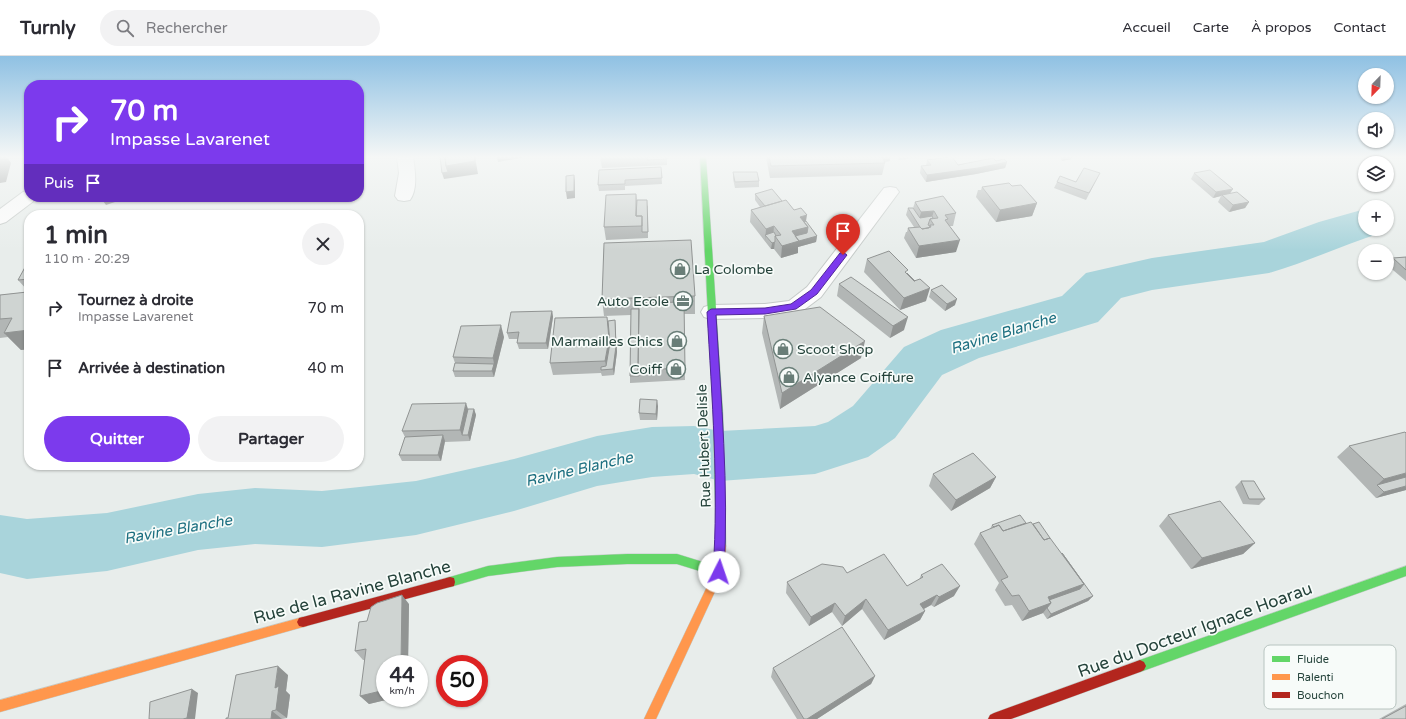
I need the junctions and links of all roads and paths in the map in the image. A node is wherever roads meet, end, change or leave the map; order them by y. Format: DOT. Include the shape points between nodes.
graph roads {
  1 [pos="405,188"];
  2 [pos="705,188"];
  3 [pos="890,192"];
  4 [pos="404,196"];
  5 [pos="24,200"];
  6 [pos="0,218"];
  7 [pos="711,312"];
  8 [pos="1406,571"];
  9 [pos="719,572"];
  10 [pos="0,706"];
  11 [pos="650,719"];
  12 [pos="994,719"];
  1 -- 4 [label="street"];
  2 -- 7 [label="street, Rue Hubert Delisle"];
  3 -- 7 [label="street" via="814,292 794,307 765,311"];
  5 -- 6 [label="street"];
  7 -- 9 [label="street, Rue Hubert Delisle" via="718,415 721,540"];
  8 -- 12 [label="street, Rue du Docteur Ignace Hoarau"];
  9 -- 10 [label="street, Rue de la Ravine Blanche" via="677,559 557,562 488,571"];
  9 -- 11 [label="street, Rue Hubert Delisle"];
}
